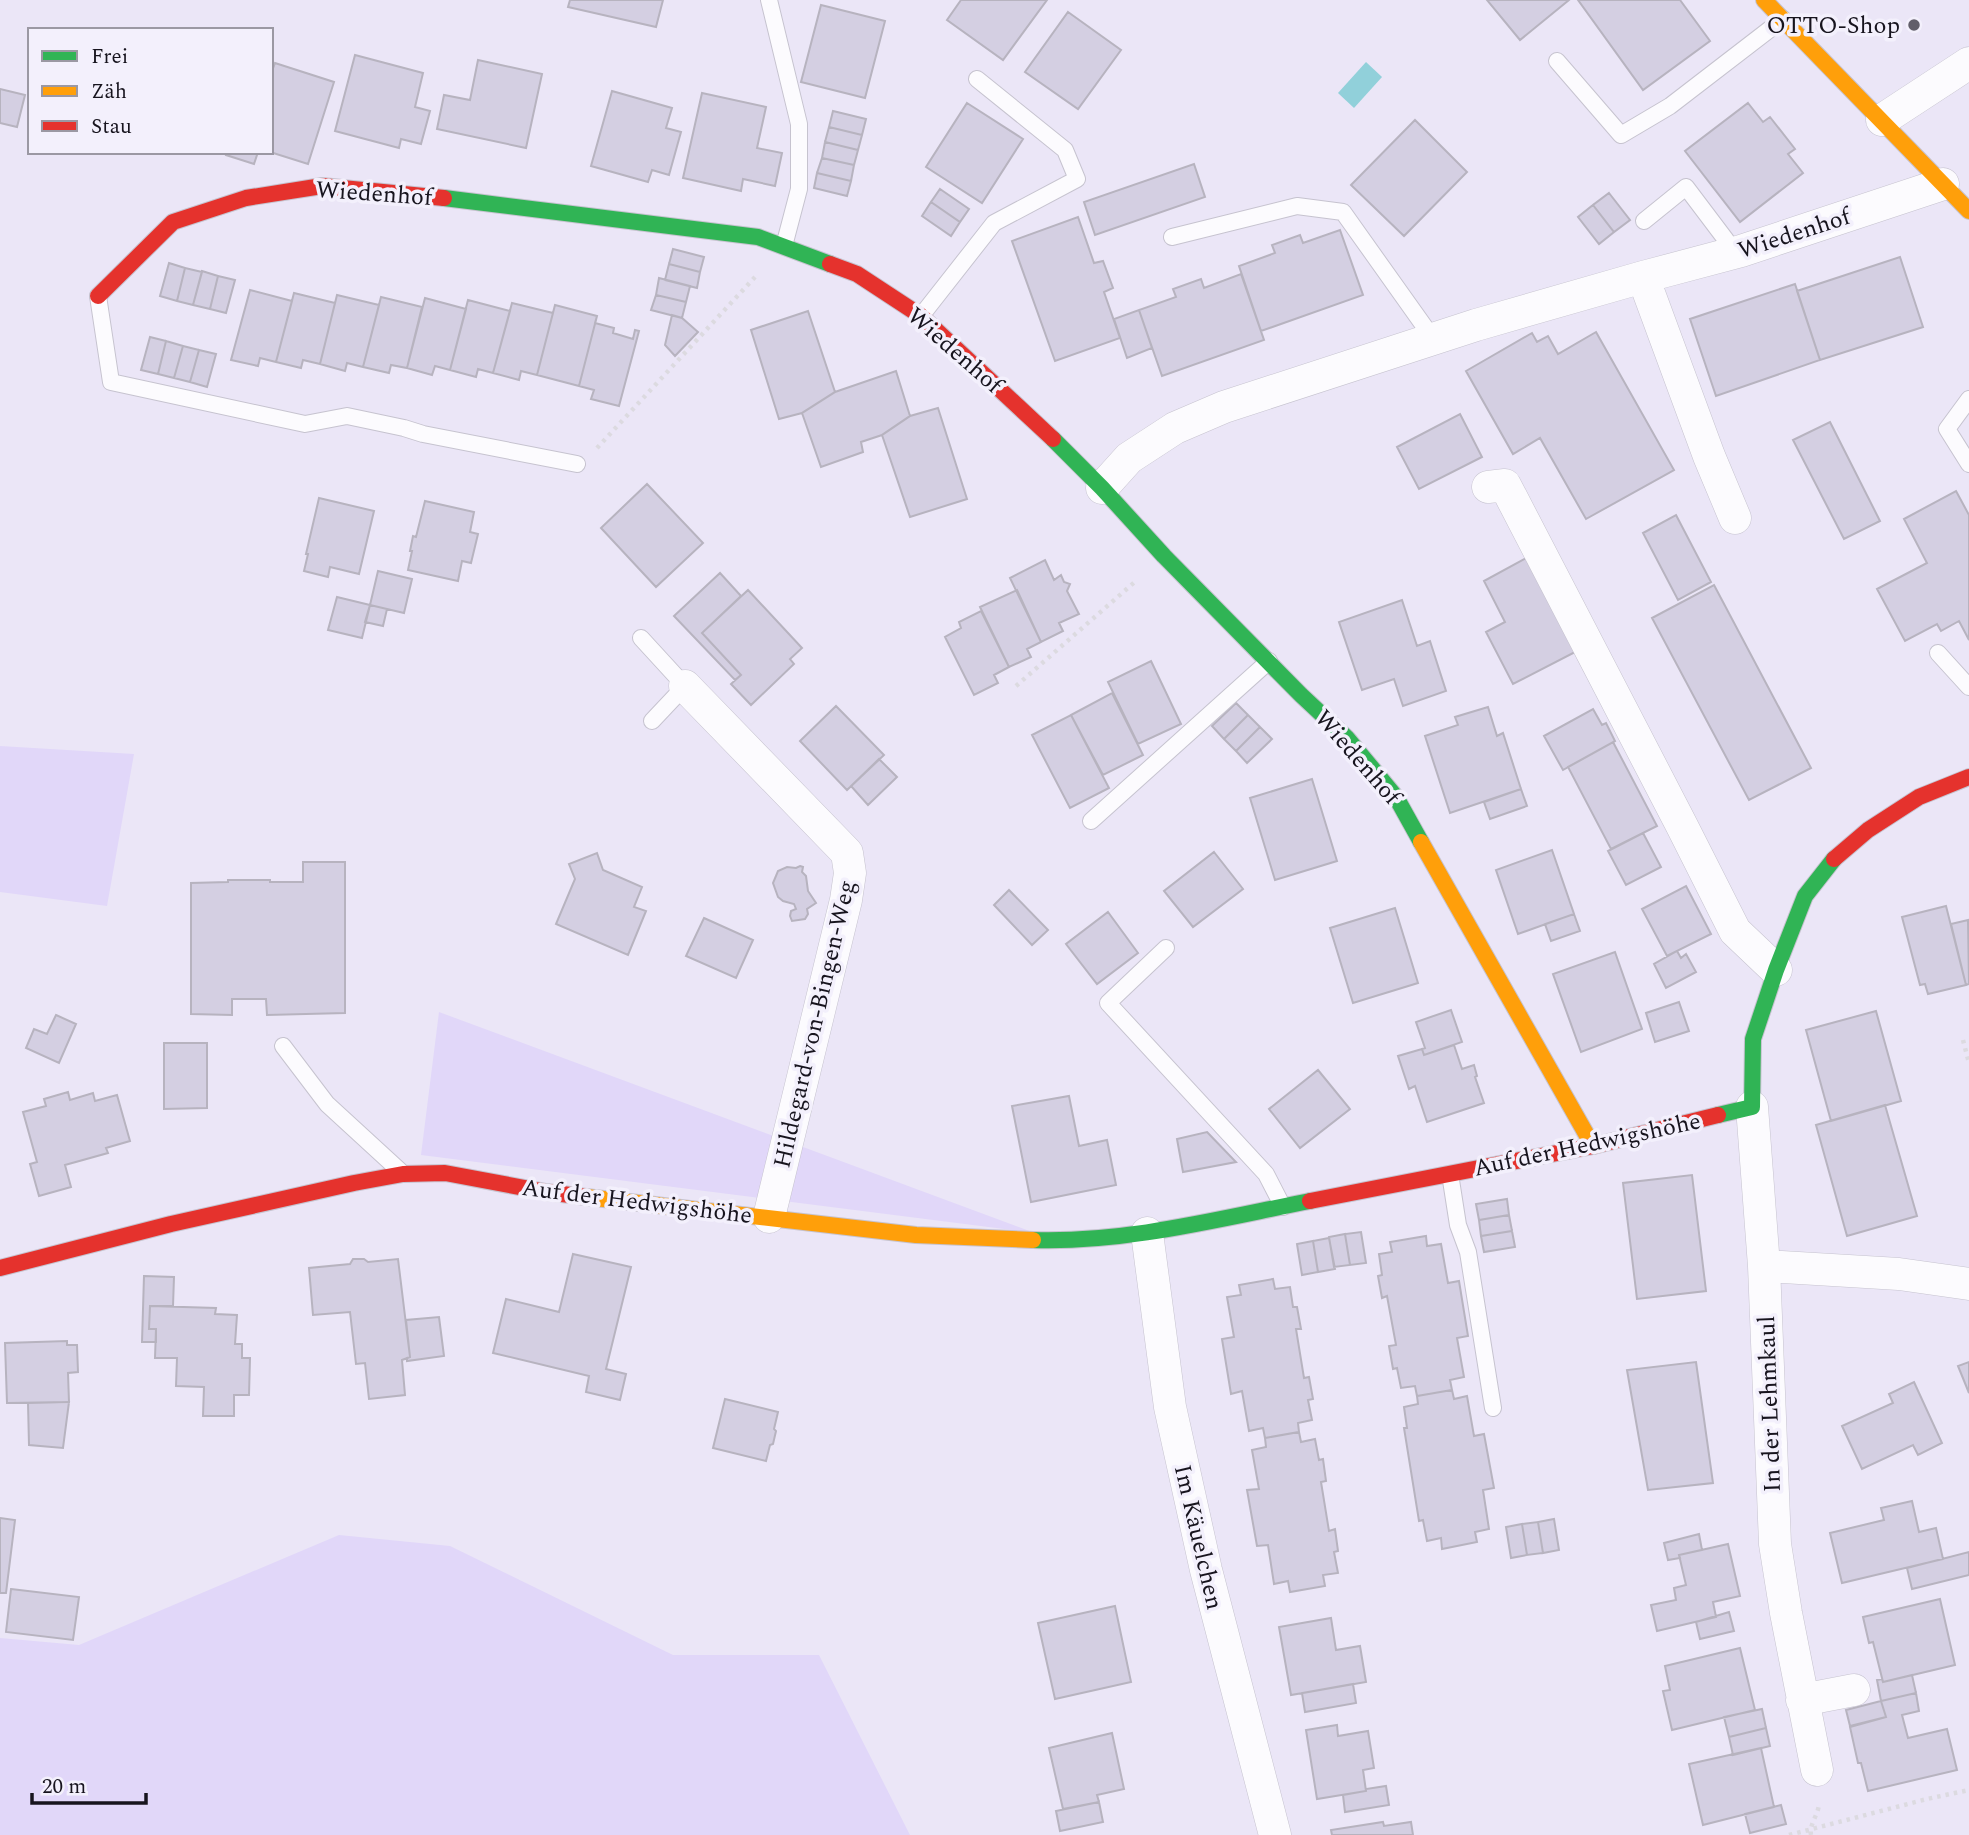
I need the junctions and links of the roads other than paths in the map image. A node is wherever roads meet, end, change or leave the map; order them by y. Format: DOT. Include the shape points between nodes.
graph roads {
  1 [pos="769,0"];
  2 [pos="1764,0"];
  3 [pos="1783,19"];
  4 [pos="1969,60"];
  5 [pos="1558,61"];
  6 [pos="977,79"];
  7 [pos="1882,120"];
  8 [pos="1943,184"];
  9 [pos="1969,211"];
  10 [pos="1644,221"];
  11 [pos="1172,237"];
  12 [pos="784,246"];
  13 [pos="1730,254"];
  14 [pos="1643,277"];
  15 [pos="98,296"];
  16 [pos="921,316"];
  17 [pos="1434,340"];
  18 [pos="1969,398"];
  19 [pos="577,464"];
  20 [pos="1969,464"];
  21 [pos="1488,487"];
  22 [pos="1102,488"];
  23 [pos="1735,518"];
  24 [pos="641,638"];
  25 [pos="1938,653"];
  26 [pos="1269,661"];
  27 [pos="685,686"];
  28 [pos="1969,687"];
  29 [pos="652,720"];
  30 [pos="1969,777"];
  31 [pos="1091,821"];
  32 [pos="1166,948"];
  33 [pos="1776,970"];
  34 [pos="283,1046"];
  35 [pos="1752,1107"];
  36 [pos="1592,1146"];
  37 [pos="403,1174"];
  38 [pos="1450,1174"];
  39 [pos="1283,1207"];
  40 [pos="769,1217"];
  41 [pos="1147,1233"];
  42 [pos="1764,1266"];
  43 [pos="0,1269"];
  44 [pos="1969,1284"];
  45 [pos="1493,1408"];
  46 [pos="1854,1690"];
  47 [pos="1802,1700"];
  48 [pos="1817,1770"];
  49 [pos="1275,1835"];
  1 -- 12 [label="lane" via="799,124 799,189"];
  2 -- 3 [label="street"];
  3 -- 5 [label="lane" via="1670,106 1621,135"];
  3 -- 7 [label="street"];
  4 -- 7 [label="street"];
  6 -- 16 [label="lane" via="1065,150 1077,179 994,223"];
  7 -- 8 [label="street"];
  8 -- 9 [label="street"];
  8 -- 13 [label="street, Wiedenhof"];
  10 -- 13 [label="lane" via="1686,187 1726,240"];
  11 -- 17 [label="lane" via="1297,206 1343,212"];
  12 -- 15 [label="street, Wiedenhof" via="758,237 522,206 323,186 246,198 173,222"];
  12 -- 16 [label="street, Wiedenhof" via="857,274"];
  13 -- 14 [label="street, Wiedenhof"];
  14 -- 17 [label="street, Wiedenhof"];
  14 -- 23 [label="street"];
  15 -- 19 [label="lane, Wiedenhof" via="111,382 305,424 347,416"];
  16 -- 22 [label="street, Wiedenhof"];
  17 -- 22 [label="street, Wiedenhof" via="1224,407 1175,428 1129,458"];
  18 -- 20 [label="lane" via="1947,429"];
  21 -- 33 [label="street" via="1505,485 1735,931"];
  22 -- 26 [label="street, Wiedenhof"];
  24 -- 27 [label="lane"];
  25 -- 28 [label="lane"];
  26 -- 31 [label="lane"];
  26 -- 36 [label="street, Wiedenhof" via="1347,738 1396,797"];
  27 -- 29 [label="lane"];
  27 -- 40 [label="street, Hildegard-von-Bingen-Weg" via="847,853 846,900"];
  30 -- 33 [label="street" via="1919,797 1832,860 1805,896"];
  32 -- 39 [label="lane" via="1108,1003 1266,1174"];
  33 -- 35 [label="street" via="1753,1039"];
  34 -- 37 [label="lane" via="327,1104"];
  35 -- 36 [label="street, Auf der Hedwigshöhe"];
  35 -- 42 [label="street, In der Lehmkaul"];
  36 -- 38 [label="street, Auf der Hedwigshöhe"];
  37 -- 40 [label="street, Auf der Hedwigshöhe" via="445,1173 546,1192"];
  37 -- 43 [label="street, Auf der Hedwigshöhe" via="171,1224"];
  38 -- 39 [label="street, Auf der Hedwigshöhe"];
  38 -- 45 [label="lane" via="1458,1225 1468,1252"];
  39 -- 41 [label="street, Auf der Hedwigshöhe"];
  40 -- 41 [label="street, Auf der Hedwigshöhe" via="916,1235 1070,1241"];
  41 -- 49 [label="street, Im Käuelchen" via="1170,1407 1206,1570"];
  42 -- 44 [label="street" via="1899,1274"];
  42 -- 47 [label="street, In der Lehmkaul" via="1775,1544"];
  46 -- 47 [label="street"];
  47 -- 48 [label="street, In der Lehmkaul"];
}
